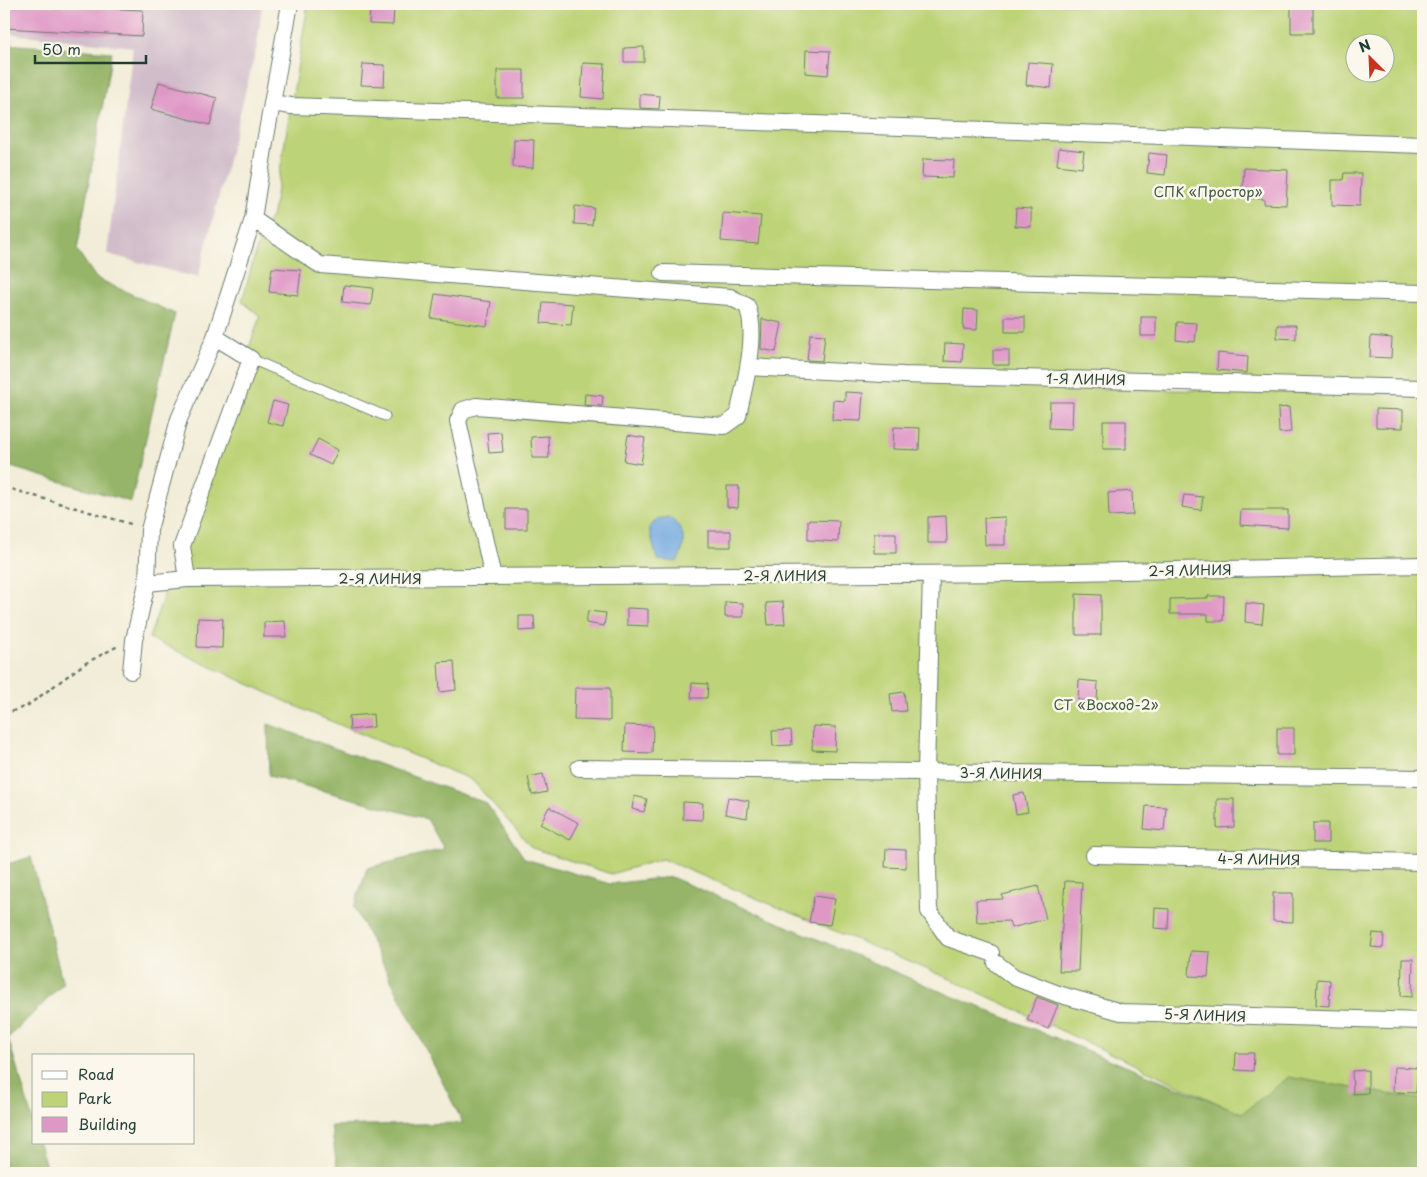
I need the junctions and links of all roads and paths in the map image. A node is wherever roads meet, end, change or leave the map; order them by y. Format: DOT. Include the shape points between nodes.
graph roads {
  1 [pos="290,4"];
  2 [pos="272,103"];
  3 [pos="1423,145"];
  4 [pos="253,219"];
  5 [pos="664,273"];
  6 [pos="1423,293"];
  7 [pos="215,336"];
  8 [pos="251,359"];
  9 [pos="748,367"];
  10 [pos="1423,388"];
  11 [pos="385,416"];
  12 [pos="4,487"];
  13 [pos="149,530"];
  14 [pos="1423,565"];
  15 [pos="931,574"];
  16 [pos="493,577"];
  17 [pos="187,580"];
  18 [pos="147,583"];
  19 [pos="134,640"];
  20 [pos="131,671"];
  21 [pos="4,714"];
  22 [pos="579,768"];
  23 [pos="926,772"];
  24 [pos="1423,778"];
  25 [pos="1094,855"];
  26 [pos="1423,862"];
  27 [pos="1423,1021"];
  1 -- 2 [label="street"];
  2 -- 3 [label="street"];
  2 -- 4 [label="street"];
  4 -- 7 [label="street"];
  4 -- 9 [label="street" via="320,265 730,297 747,306 751,317"];
  5 -- 6 [label="street"];
  7 -- 8 [label="street"];
  7 -- 13 [label="street" via="179,418"];
  8 -- 11 [label="lane"];
  8 -- 17 [label="street" via="182,546"];
  9 -- 10 [label="street, 1-Я ЛИНИЯ" via="903,375"];
  9 -- 16 [label="street" via="738,416 724,426 476,406 463,410 458,422"];
  12 -- 13 [label="path"];
  13 -- 18 [label="street"];
  14 -- 15 [label="street, 2-Я ЛИНИЯ"];
  15 -- 16 [label="street, 2-Я ЛИНИЯ"];
  15 -- 23 [label="street, 5-Я ЛИНИЯ"];
  16 -- 17 [label="street, 2-Я ЛИНИЯ"];
  17 -- 18 [label="street, 2-Я ЛИНИЯ"];
  18 -- 19 [label="street"];
  19 -- 20 [label="street"];
  19 -- 21 [label="path" via="84,664 27,706"];
  22 -- 23 [label="street, 3-Я ЛИНИЯ"];
  23 -- 24 [label="street, 3-Я ЛИНИЯ"];
  23 -- 27 [label="street, 5-Я ЛИНИЯ" via="929,911 948,938 994,958 1014,977 1121,1012"];
  25 -- 26 [label="street, 4-Я ЛИНИЯ"];
}
